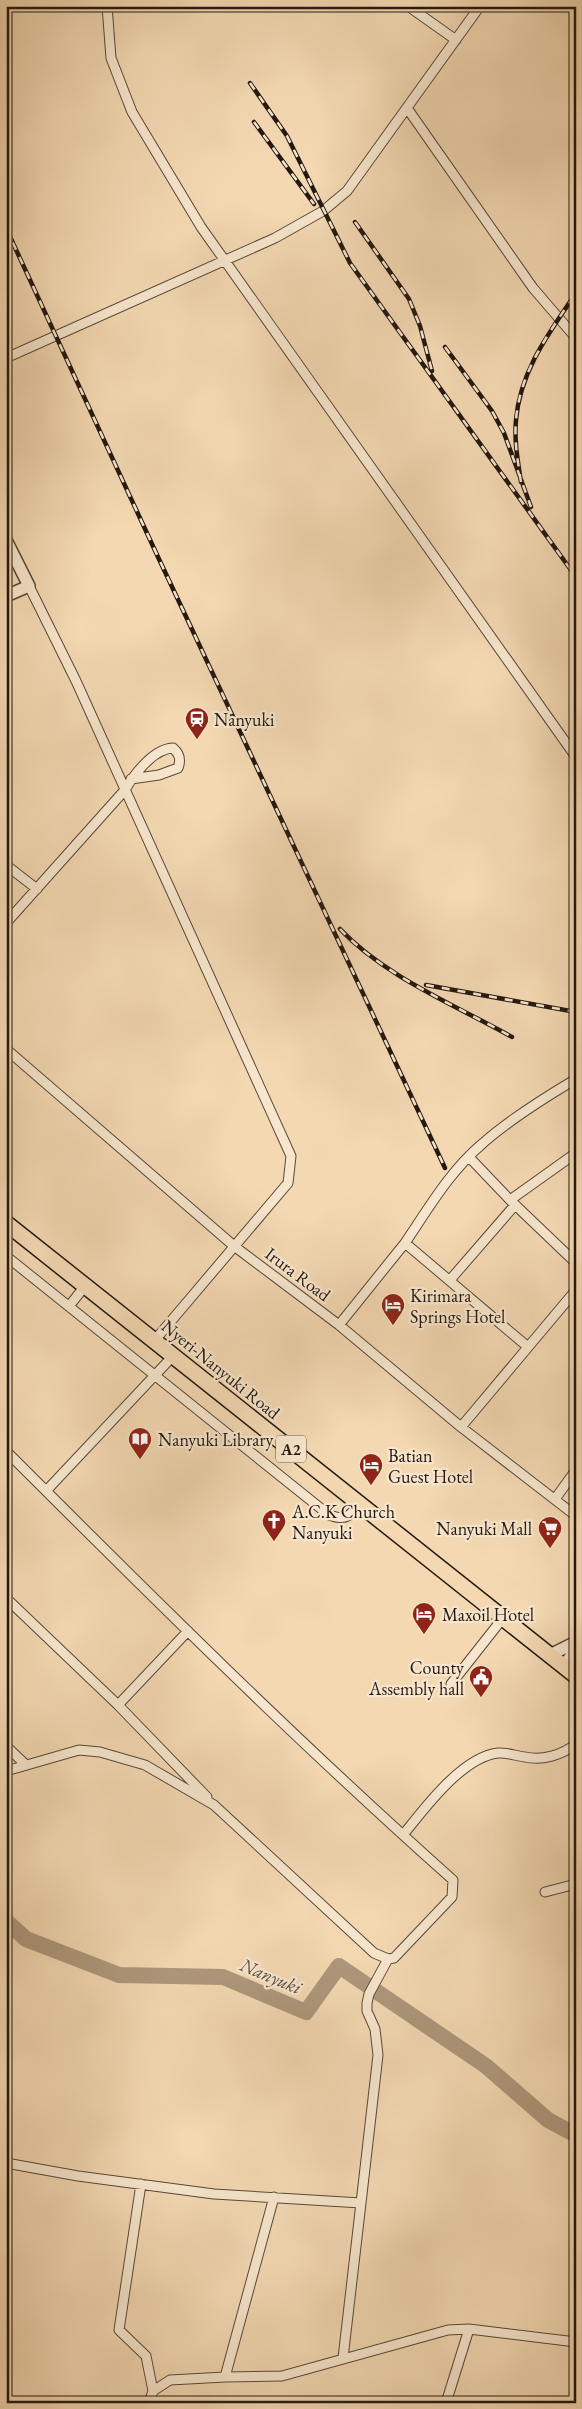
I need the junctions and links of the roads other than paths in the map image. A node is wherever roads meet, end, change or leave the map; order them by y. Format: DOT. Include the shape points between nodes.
graph roads {
  1 [pos="107,6"];
  2 [pos="408,6"];
  3 [pos="480,6"];
  4 [pos="456,40"];
  5 [pos="408,108"];
  6 [pos="224,259"];
  7 [pos="575,336"];
  8 [pos="6,358"];
  9 [pos="6,540"];
  10 [pos="29,586"];
  11 [pos="6,596"];
  12 [pos="576,757"];
  13 [pos="131,779"];
  14 [pos="124,791"];
  15 [pos="6,865"];
  16 [pos="37,889"];
  17 [pos="6,922"];
  18 [pos="6,1049"];
  19 [pos="576,1079"];
  20 [pos="576,1153"];
  21 [pos="469,1157"];
  22 [pos="513,1203"];
  23 [pos="8,1227"];
  24 [pos="405,1243"];
  25 [pos="234,1246"];
  26 [pos="6,1256"];
  27 [pos="576,1263"];
  28 [pos="450,1280"];
  29 [pos="85,1286"];
  30 [pos="576,1290"];
  31 [pos="70,1305"];
  32 [pos="339,1325"];
  33 [pos="155,1340"];
  34 [pos="528,1347"];
  35 [pos="173,1356"];
  36 [pos="155,1374"];
  37 [pos="460,1427"];
  38 [pos="6,1451"];
  39 [pos="576,1470"];
  40 [pos="46,1491"];
  41 [pos="555,1499"];
  42 [pos="360,1503"];
  43 [pos="576,1516"];
  44 [pos="6,1598"];
  45 [pos="503,1618"];
  46 [pos="188,1631"];
  47 [pos="576,1642"];
  48 [pos="576,1650"];
  49 [pos="550,1655"];
  50 [pos="563,1666"];
  51 [pos="576,1676"];
  52 [pos="451,1684"];
  53 [pos="118,1705"];
  54 [pos="576,1744"];
  55 [pos="6,1746"];
  56 [pos="26,1765"];
  57 [pos="6,1770"];
  58 [pos="214,1805"];
  59 [pos="403,1835"];
  60 [pos="576,1884"];
  61 [pos="545,1892"];
  62 [pos="388,1959"];
  63 [pos="6,2163"];
  64 [pos="141,2184"];
  65 [pos="274,2197"];
  66 [pos="361,2202"];
  67 [pos="469,2329"];
  68 [pos="576,2342"];
  69 [pos="343,2358"];
  70 [pos="225,2376"];
  71 [pos="154,2391"];
  72 [pos="149,2403"];
  73 [pos="446,2403"];
  1 -- 6 [label="street" via="112,58 132,112"];
  2 -- 4 [label="street"];
  3 -- 4 [label="street"];
  4 -- 5 [label="street"];
  5 -- 6 [label="street" via="347,191 331,205 300,225"];
  5 -- 7 [label="street" via="533,288"];
  6 -- 8 [label="street"];
  6 -- 12 [label="street"];
  9 -- 10 [label="street"];
  10 -- 11 [label="street"];
  10 -- 14 [label="street" via="76,681"];
  13 -- 13 [label="street" via="165,748 173,748 178,753 180,762 172,772"];
  13 -- 14 [label="street"];
  14 -- 16 [label="street"];
  14 -- 25 [label="street" via="291,1156 288,1183"];
  15 -- 16 [label="street"];
  16 -- 17 [label="street"];
  18 -- 25 [label="street, Irura Road"];
  19 -- 21 [label="street" via="536,1104"];
  20 -- 22 [label="street"];
  21 -- 22 [label="street"];
  21 -- 24 [label="street" via="441,1190"];
  22 -- 27 [label="street"];
  22 -- 28 [label="street"];
  23 -- 29 [label="highway, Nyeri-Nanyuki Road / A2"];
  24 -- 28 [label="street"];
  24 -- 32 [label="street"];
  25 -- 32 [label="street, Irura Road"];
  25 -- 33 [label="street"];
  26 -- 31 [label="street"];
  28 -- 34 [label="street"];
  29 -- 31 [label="street"];
  29 -- 33 [label="highway, Nyeri-Nanyuki Road / A2"];
  30 -- 34 [label="street"];
  31 -- 36 [label="street"];
  32 -- 37 [label="street, Irura Road"];
  33 -- 35 [label="highway, Nyeri-Nanyuki Road / A2"];
  34 -- 37 [label="street"];
  35 -- 36 [label="street"];
  35 -- 42 [label="highway, Nyeri-Nanyuki Road / A2"];
  36 -- 40 [label="street"];
  36 -- 42 [label="street" via="329,1515 342,1519 349,1517"];
  37 -- 41 [label="street, Irura Road"];
  38 -- 40 [label="street"];
  39 -- 41 [label="street"];
  40 -- 46 [label="street"];
  41 -- 43 [label="street, Irura Road"];
  42 -- 45 [label="highway, Nyeri-Nanyuki Road / A2"];
  44 -- 53 [label="street"];
  45 -- 49 [label="highway, Nyeri-Nanyuki Road / A2"];
  45 -- 52 [label="street"];
  46 -- 53 [label="street"];
  46 -- 59 [label="street"];
  47 -- 49 [label="street"];
  48 -- 50 [label="street"];
  49 -- 50 [label="highway, Nyeri-Nanyuki Road / A2"];
  50 -- 51 [label="highway, Nyeri-Nanyuki Road / A2"];
  53 -- 58 [label="street"];
  54 -- 59 [label="street" via="548,1757 537,1759 499,1753 470,1766 448,1781"];
  55 -- 56 [label="street"];
  56 -- 57 [label="street"];
  56 -- 58 [label="street" via="78,1750 100,1752 145,1765"];
  58 -- 62 [label="street" via="374,1953"];
  59 -- 62 [label="street" via="453,1880 454,1891 452,1897 394,1958"];
  60 -- 61 [label="street"];
  62 -- 66 [label="street" via="369,1994 367,2011 375,2029 378,2055"];
  63 -- 64 [label="street"];
  64 -- 65 [label="street" via="214,2194"];
  64 -- 71 [label="street" via="119,2330 146,2356"];
  65 -- 66 [label="street"];
  65 -- 70 [label="street"];
  66 -- 69 [label="street"];
  67 -- 68 [label="street"];
  67 -- 69 [label="street" via="429,2334"];
  67 -- 73 [label="street"];
  69 -- 70 [label="street" via="282,2376"];
  70 -- 71 [label="street" via="170,2380"];
  71 -- 72 [label="street"];
}
